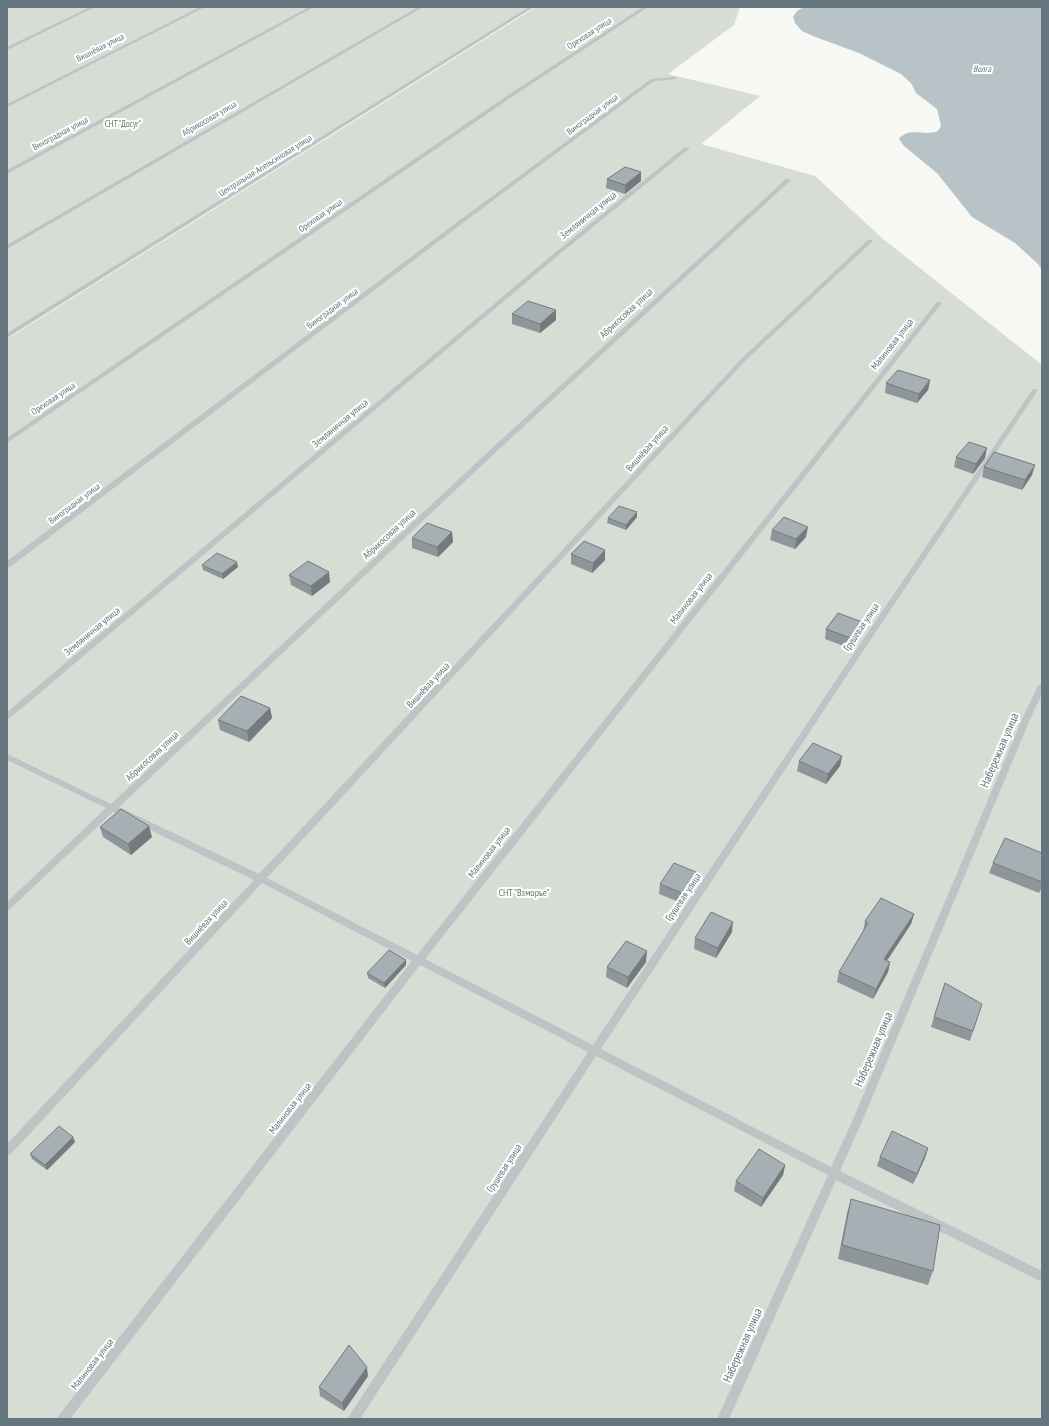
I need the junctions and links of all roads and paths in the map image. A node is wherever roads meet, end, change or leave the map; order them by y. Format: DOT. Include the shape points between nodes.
graph roads {
  1 [pos="93,7"];
  2 [pos="203,7"];
  3 [pos="312,7"];
  4 [pos="421,7"];
  5 [pos="532,7"];
  6 [pos="646,7"];
  7 [pos="7,49"];
  8 [pos="674,78"];
  9 [pos="7,106"];
  10 [pos="688,148"];
  11 [pos="7,172"];
  12 [pos="788,180"];
  13 [pos="870,241"];
  14 [pos="7,247"];
  15 [pos="939,303"];
  16 [pos="7,336"];
  17 [pos="1034,390"];
  18 [pos="7,441"];
  19 [pos="7,565"];
  20 [pos="1042,686"];
  21 [pos="7,716"];
  22 [pos="7,757"];
  23 [pos="113,807"];
  24 [pos="261,879"];
  25 [pos="7,907"];
  26 [pos="418,960"];
  27 [pos="594,1050"];
  28 [pos="7,1151"];
  29 [pos="833,1174"];
  30 [pos="1042,1277"];
  31 [pos="63,1419"];
  32 [pos="353,1419"];
  33 [pos="723,1419"];
  1 -- 7 [label="lane"];
  2 -- 9 [label="lane, Вишнёвая улица"];
  3 -- 11 [label="lane, Виноградная улица"];
  4 -- 14 [label="lane, Абрикосовая улица"];
  5 -- 16 [label="lane, Центральная-Апельсиновая улица"];
  6 -- 18 [label="lane, Ореховая улица" via="510,96"];
  8 -- 19 [label="lane, Виноградная улица" via="652,80"];
  10 -- 21 [label="lane, Земляничная улица" via="559,252"];
  12 -- 23 [label="lane, Абрикосовая улица" via="516,428"];
  13 -- 24 [label="lane, Вишнёвая улица" via="743,360"];
  15 -- 26 [label="lane, Малиновая улица"];
  17 -- 27 [label="lane, Грушевая улица"];
  20 -- 29 [label="lane, Набережная улица"];
  22 -- 23 [label="lane"];
  23 -- 24 [label="lane"];
  23 -- 25 [label="lane, Абрикосовая улица"];
  24 -- 26 [label="lane"];
  24 -- 28 [label="lane, Вишнёвая улица"];
  26 -- 27 [label="lane"];
  26 -- 31 [label="lane, Малиновая улица"];
  27 -- 29 [label="lane"];
  27 -- 32 [label="lane, Грушевая улица"];
  29 -- 30 [label="lane"];
  29 -- 33 [label="lane, Набережная улица"];
}
